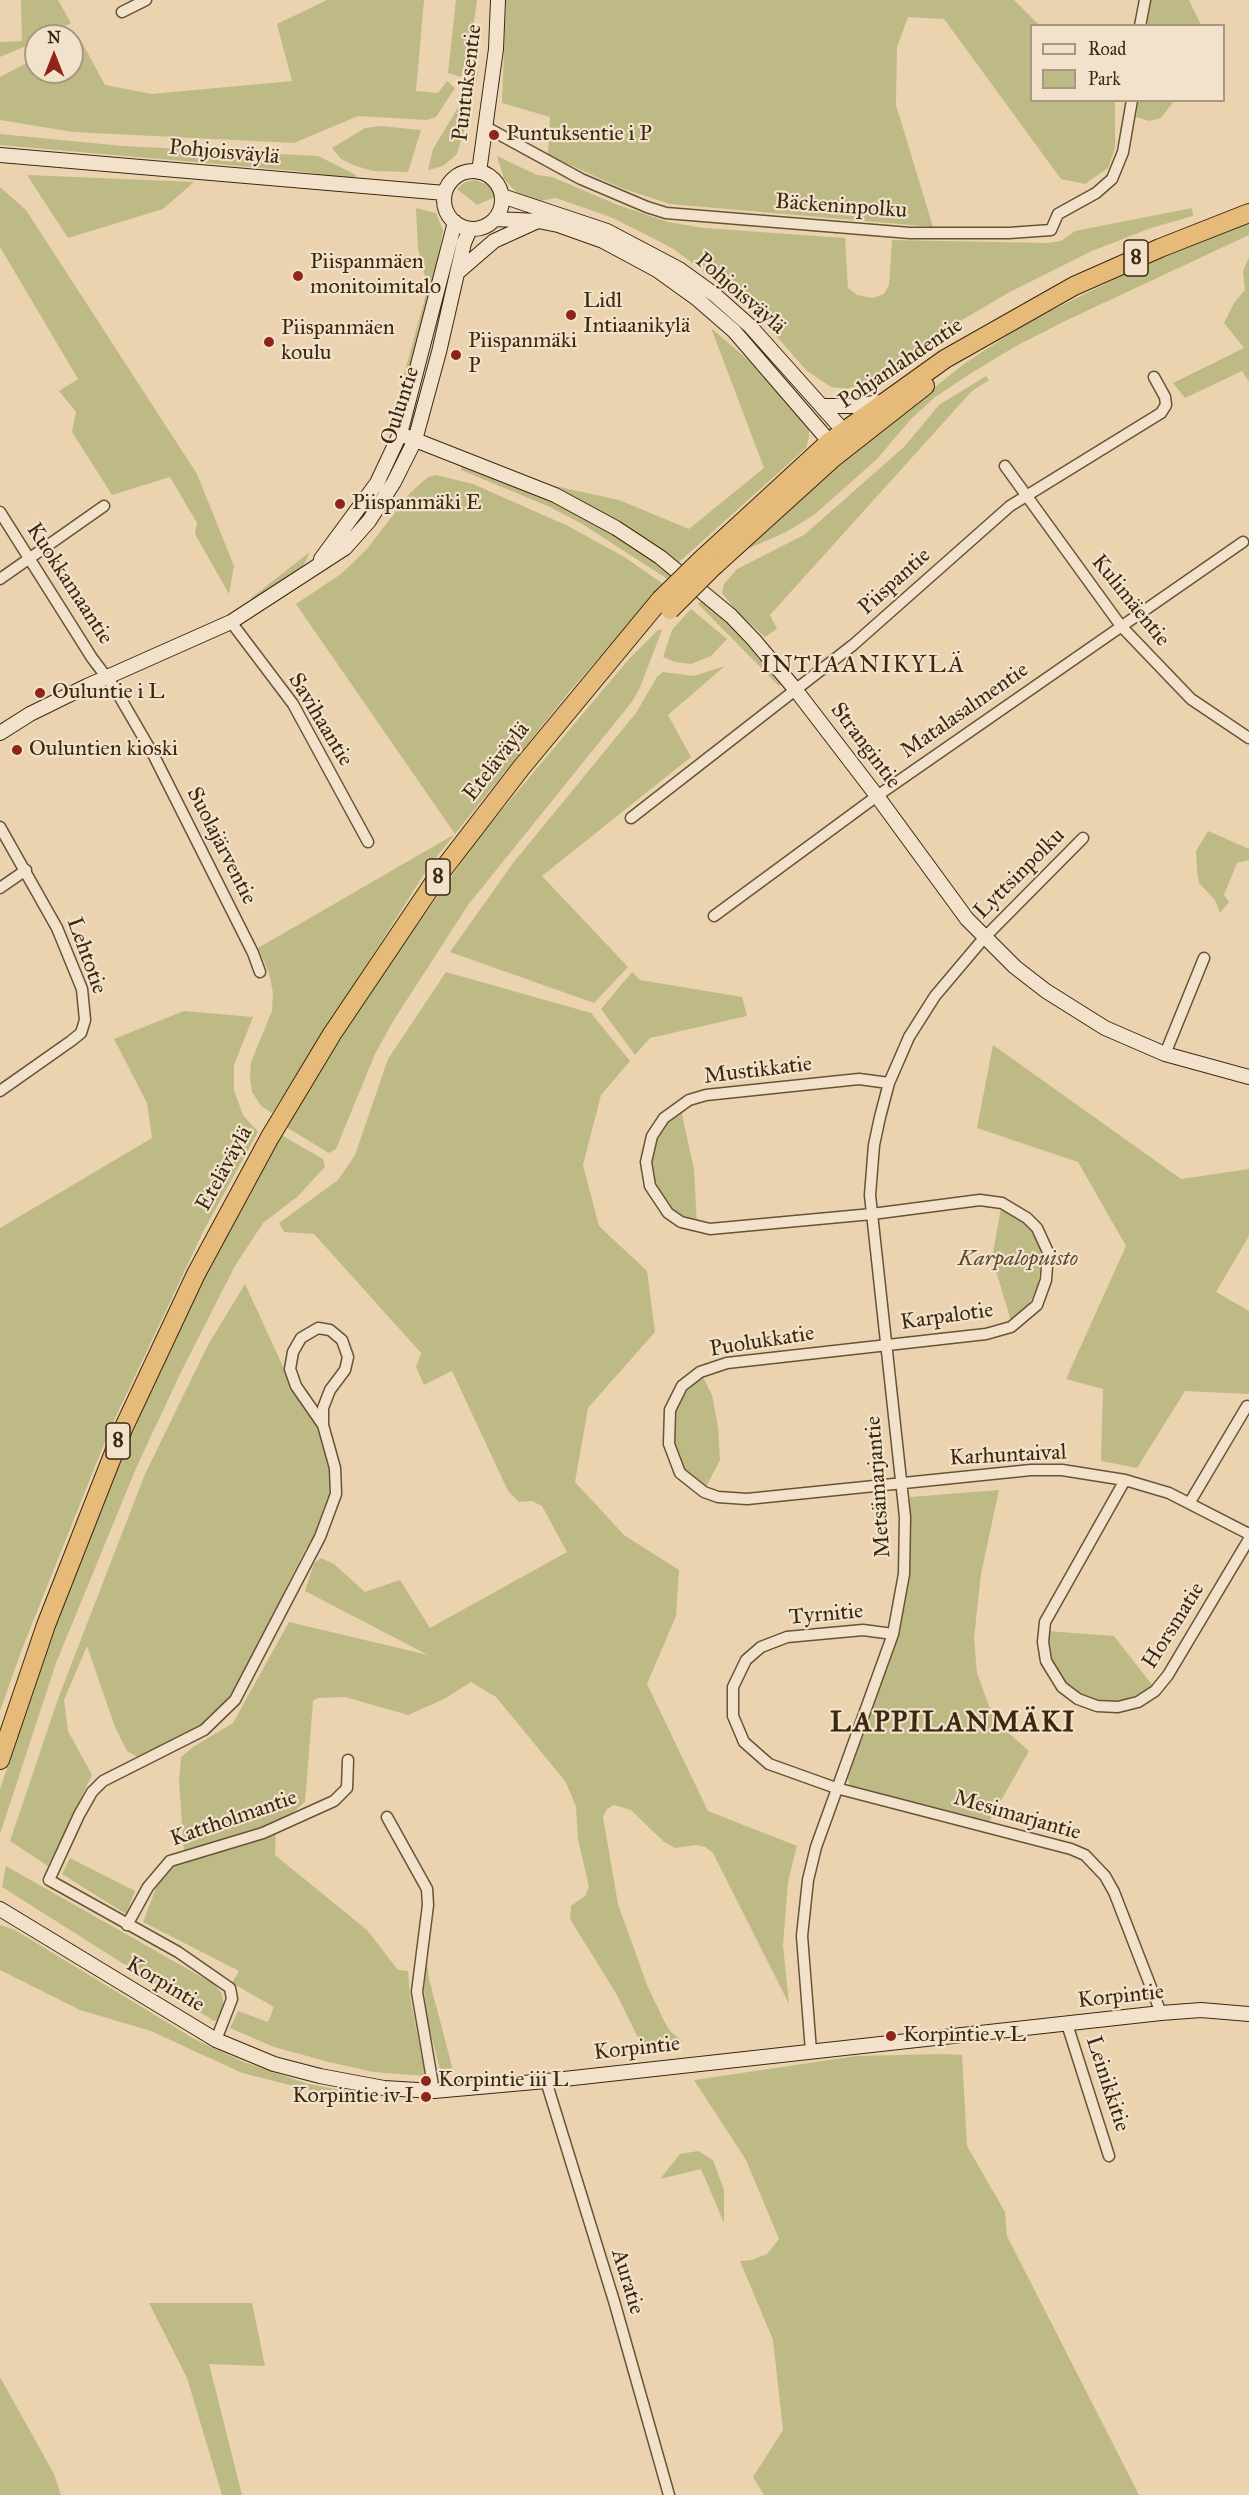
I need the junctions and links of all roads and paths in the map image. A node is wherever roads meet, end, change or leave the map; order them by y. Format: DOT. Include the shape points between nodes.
graph roads {
  1 [pos="146,0"];
  2 [pos="498,0"];
  3 [pos="1145,0"];
  4 [pos="122,12"];
  5 [pos="1140,24"];
  6 [pos="1132,102"];
  7 [pos="484,126"];
  8 [pos="0,155"];
  9 [pos="479,172"];
  10 [pos="445,193"];
  11 [pos="502,196"];
  12 [pos="1249,213"];
  13 [pos="495,219"];
  14 [pos="538,221"];
  15 [pos="455,222"];
  16 [pos="470,229"];
  17 [pos="457,273"];
  18 [pos="1000,328"];
  19 [pos="1154,377"];
  20 [pos="881,402"];
  21 [pos="822,406"];
  22 [pos="400,434"];
  23 [pos="415,440"];
  24 [pos="841,442"];
  25 [pos="1005,466"];
  26 [pos="1027,496"];
  27 [pos="104,506"];
  28 [pos="0,512"];
  29 [pos="1243,542"];
  30 [pos="30,560"];
  31 [pos="317,564"];
  32 [pos="0,579"];
  33 [pos="231,622"];
  34 [pos="1121,626"];
  35 [pos="107,677"];
  36 [pos="795,689"];
  37 [pos="0,733"];
  38 [pos="1249,738"];
  39 [pos="877,796"];
  40 [pos="632,818"];
  41 [pos="0,827"];
  42 [pos="1083,838"];
  43 [pos="368,842"];
  44 [pos="26,870"];
  45 [pos="0,888"];
  46 [pos="714,916"];
  47 [pos="984,938"];
  48 [pos="1204,958"];
  49 [pos="260,972"];
  50 [pos="1165,1054"];
  51 [pos="1249,1077"];
  52 [pos="890,1083"];
  53 [pos="0,1091"];
  54 [pos="872,1214"];
  55 [pos="886,1345"];
  56 [pos="1247,1406"];
  57 [pos="323,1425"];
  58 [pos="1125,1480"];
  59 [pos="902,1483"];
  60 [pos="1190,1502"];
  61 [pos="1249,1534"];
  62 [pos="1249,1539"];
  63 [pos="893,1634"];
  64 [pos="0,1760"];
  65 [pos="348,1760"];
  66 [pos="836,1788"];
  67 [pos="387,1817"];
  68 [pos="0,1909"];
  69 [pos="127,1925"];
  70 [pos="1161,2013"];
  71 [pos="1249,2014"];
  72 [pos="1067,2024"];
  73 [pos="216,2040"];
  74 [pos="811,2051"];
  75 [pos="546,2081"];
  76 [pos="434,2091"];
  77 [pos="1109,2156"];
  78 [pos="669,2495"];
  1 -- 4 [label="street"];
  2 -- 7 [label="main road, Puntuksentie" via="496,49"];
  3 -- 5 [label="street"];
  6 -- 7 [label="street, Bäckeninpolku" via="1123,152 1112,179 1096,193 1058,214 1051,230 1009,233 910,233 666,213 581,178"];
  7 -- 9 [label="main road, Puntuksentie"];
  8 -- 10 [label="main road, Pohjoisväylä"];
  9 -- 10 [label="main road" via="456,177"];
  9 -- 11 [label="main road" via="494,180"];
  10 -- 15 [label="main road" via="446,208"];
  11 -- 13 [label="main road"];
  11 -- 21 [label="main road, Pohjoisväylä" via="606,231 679,269 750,326"];
  12 -- 18 [label="highway, Pohjanlahdentie / 8" via="1107,271"];
  13 -- 14 [label="main road, Pohjoisväylä"];
  13 -- 16 [label="main road" via="484,227"];
  14 -- 17 [label="main road" via="494,241"];
  14 -- 24 [label="main road, Pohjoisväylä" via="629,253 696,298 734,331"];
  15 -- 16 [label="main road"];
  15 -- 22 [label="main road, Ouluntie"];
  16 -- 17 [label="main road, Ouluntie"];
  17 -- 23 [label="main road, Ouluntie"];
  18 -- 20 [label="highway, Pohjanlahdentie / 8"];
  18 -- 24 [label="highway, Pohjanlahdentie / 8"];
  19 -- 26 [label="street, Piispantie" via="1165,397 1166,405 1161,412"];
  20 -- 21 [label="main road"];
  20 -- 24 [label="highway, Pohjanlahdentie / 8"];
  21 -- 24 [label="main road, Pohjoisväylä"];
  22 -- 23 [label="main road, Strangintie"];
  22 -- 31 [label="main road, Ouluntie" via="377,483"];
  23 -- 31 [label="main road, Ouluntie" via="369,521 345,548"];
  23 -- 36 [label="main road, Strangintie" via="520,479 616,528 660,557 731,616"];
  24 -- 64 [label="highway, Eteläväylä / 8, bridge" via="709,561 608,665 521,768 441,872 332,1034 270,1137 196,1274 124,1427 46,1625"];
  25 -- 26 [label="street, Kulimäentie"];
  26 -- 34 [label="street, Kulimäentie"];
  26 -- 36 [label="street, Piispantie" via="853,645"];
  27 -- 30 [label="street"];
  28 -- 30 [label="street, Kuokkamaantie"];
  29 -- 34 [label="street, Matalasalmentie"];
  30 -- 32 [label="street"];
  30 -- 35 [label="street, Kuokkamaantie"];
  31 -- 33 [label="main road, Ouluntie"];
  33 -- 35 [label="main road, Ouluntie"];
  33 -- 43 [label="street, Savihaantie" via="293,704"];
  34 -- 38 [label="street, Kulimäentie" via="1191,699"];
  34 -- 39 [label="street, Matalasalmentie"];
  35 -- 37 [label="main road, Ouluntie"];
  35 -- 49 [label="street, Suolajärventie" via="154,756"];
  36 -- 39 [label="main road, Strangintie"];
  36 -- 40 [label="street, Piispantie"];
  39 -- 46 [label="street, Matalasalmentie"];
  39 -- 47 [label="main road, Strangintie"];
  41 -- 44 [label="street, Lehtotie"];
  42 -- 47 [label="street, Lyttsinpolku"];
  44 -- 45 [label="street"];
  44 -- 53 [label="street, Lehtotie" via="74,965 85,1020 81,1033 72,1041"];
  47 -- 50 [label="main road, Strangintie" via="1038,985 1076,1011"];
  47 -- 52 [label="street, Metsämarjantie" via="922,1016"];
  48 -- 50 [label="street"];
  50 -- 51 [label="main road, Strangintie"];
  52 -- 54 [label="street, Metsämarjantie" via="874,1145"];
  52 -- 54 [label="street, Mustikkatie" via="859,1079 706,1095 678,1105 664,1118 652,1136 646,1156 647,1175 655,1197 675,1218 697,1227 730,1228"];
  54 -- 55 [label="street, Metsämarjantie"];
  54 -- 55 [label="street, Karpalotie" via="980,1200 1002,1203 1037,1228 1048,1252 1042,1295 1029,1314 1011,1327 986,1334"];
  55 -- 59 [label="street, Metsämarjantie"];
  55 -- 59 [label="street, Puolukkatie" via="712,1367 692,1378 679,1392 670,1410 668,1433 680,1473 695,1487 718,1497 747,1499"];
  56 -- 60 [label="street"];
  57 -- 57 [label="street" via="296,1386 290,1369 301,1338 318,1328 330,1330 342,1340 348,1357 345,1370 323,1408"];
  57 -- 69 [label="street" via="337,1480 331,1512 235,1700 204,1730 103,1781 79,1815 49,1880"];
  58 -- 59 [label="street, Karhuntaival" via="1062,1470 1031,1470"];
  58 -- 60 [label="street, Karhuntaival"];
  58 -- 62 [label="street, Horsmatie" via="1045,1622 1043,1642 1050,1671 1078,1699 1118,1707 1138,1702 1155,1691"];
  59 -- 63 [label="street, Metsämarjantie" via="906,1545"];
  60 -- 61 [label="street, Karhuntaival"];
  63 -- 66 [label="street, Metsämarjantie"];
  63 -- 66 [label="street, Tyrnitie" via="863,1630 771,1642 746,1660 733,1687 737,1731 752,1751 769,1764"];
  65 -- 69 [label="street, Kattholmantie" via="347,1788 328,1805 263,1833 170,1861 148,1887"];
  66 -- 70 [label="street, Mesimarjantie" via="1085,1855 1114,1892"];
  66 -- 74 [label="street, Metsämarjantie" via="813,1858 802,1936"];
  67 -- 76 [label="street" via="427,1889 417,1992"];
  68 -- 73 [label="main road, Korpintie"];
  69 -- 73 [label="street" via="178,1952 230,1989 232,2000"];
  70 -- 71 [label="main road, Korpintie" via="1201,2010"];
  70 -- 72 [label="main road, Korpintie"];
  72 -- 74 [label="main road, Korpintie"];
  72 -- 77 [label="street, Leinikkitie"];
  73 -- 76 [label="main road, Korpintie" via="274,2064 320,2076 384,2088"];
  74 -- 75 [label="main road, Korpintie"];
  75 -- 76 [label="main road, Korpintie"];
  75 -- 78 [label="street, Auratie"];
}
